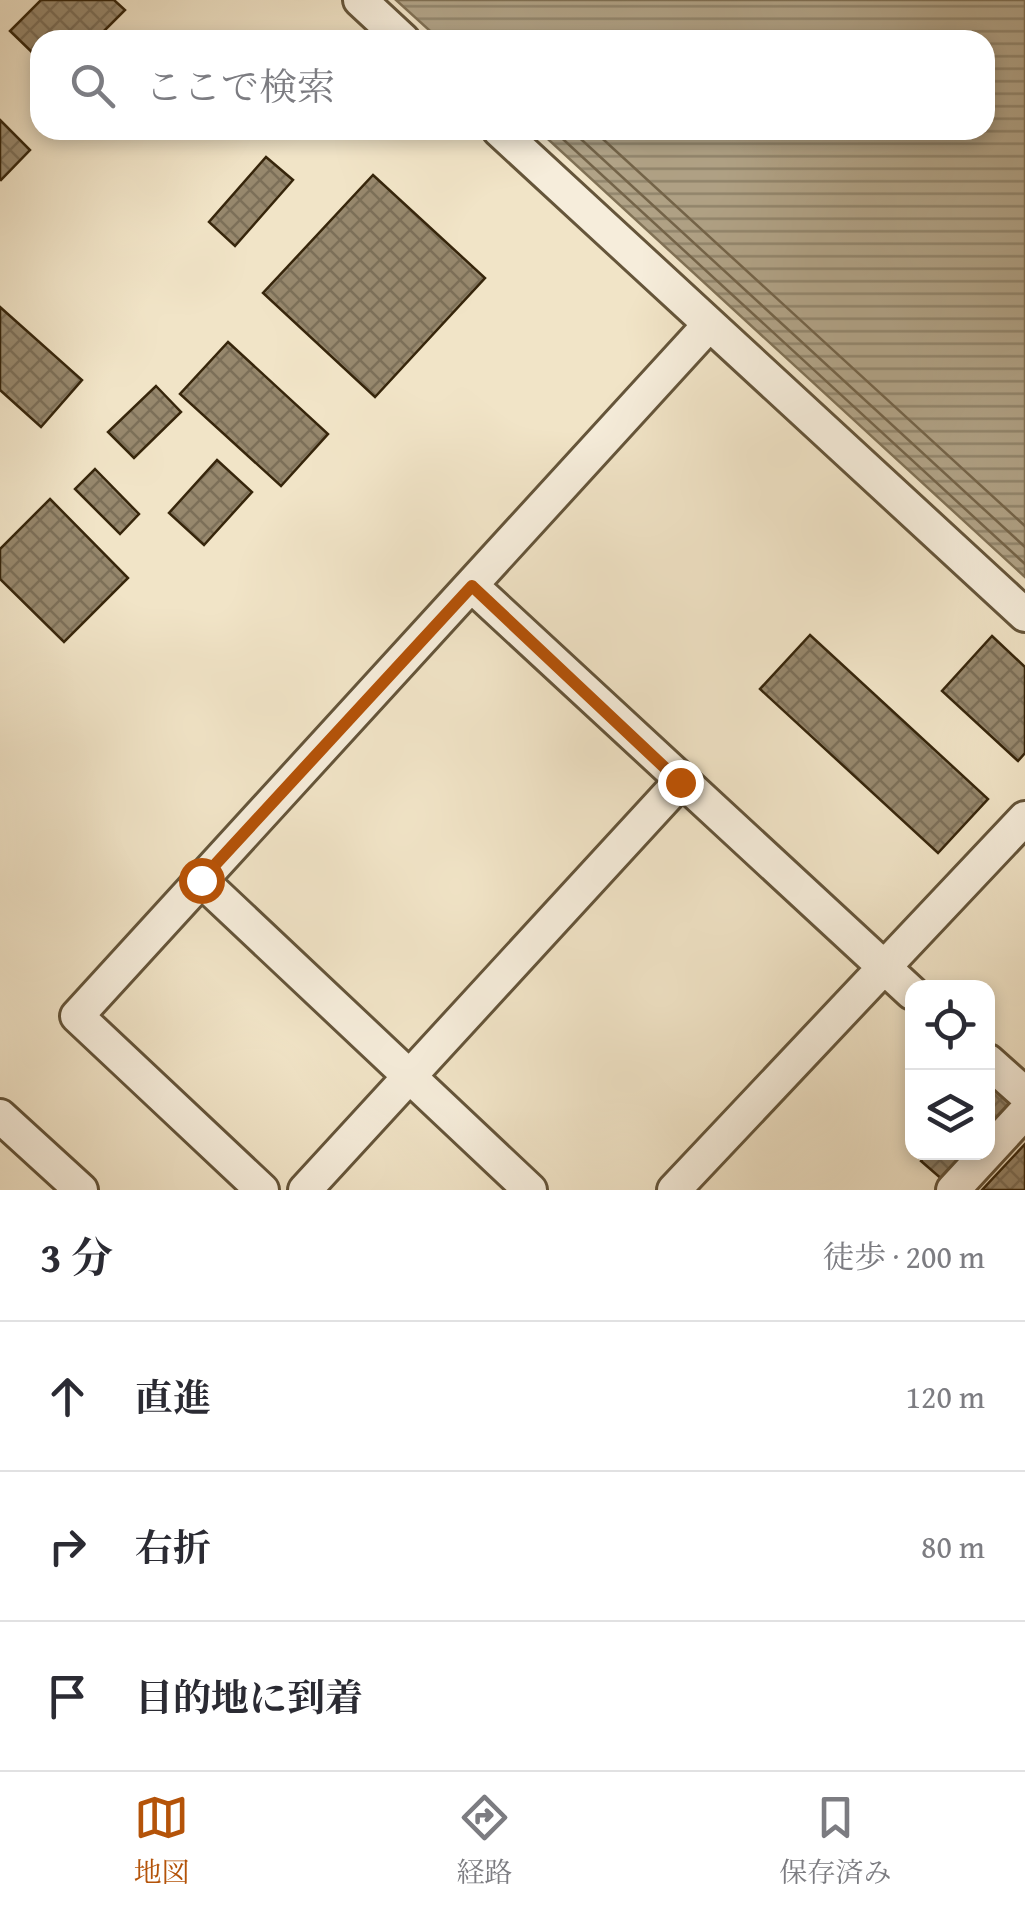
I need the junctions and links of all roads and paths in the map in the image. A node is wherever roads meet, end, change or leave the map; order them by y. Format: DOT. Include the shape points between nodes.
graph roads {
  1 [pos="360,0"];
  2 [pos="392,30"];
  3 [pos="510,140"];
  4 [pos="708,326"];
  5 [pos="472,586"];
  6 [pos="1025,616"];
  7 [pos="680,782"];
  8 [pos="1025,818"];
  9 [pos="201,880"];
  10 [pos="884,968"];
  11 [pos="905,988"];
  12 [pos="995,1067"];
  13 [pos="410,1077"];
  14 [pos="1025,1094"];
  15 [pos="1025,1112"];
  16 [pos="0,1116"];
  17 [pos="81,1190"];
  18 [pos="262,1190"];
  19 [pos="305,1190"];
  20 [pos="530,1190"];
  21 [pos="674,1190"];
  22 [pos="953,1190"];
  1 -- 2 [label="lane"];
  3 -- 4 [label="lane"];
  4 -- 5 [label="lane"];
  4 -- 6 [label="lane"];
  5 -- 7 [label="lane"];
  5 -- 9 [label="lane"];
  7 -- 10 [label="lane"];
  7 -- 13 [label="lane"];
  8 -- 10 [label="lane"];
  9 -- 13 [label="lane"];
  9 -- 18 [label="lane" via="77,1016"];
  10 -- 11 [label="lane"];
  10 -- 21 [label="lane"];
  12 -- 14 [label="lane"];
  13 -- 19 [label="lane"];
  13 -- 20 [label="lane"];
  15 -- 22 [label="lane"];
  16 -- 17 [label="lane"];
}
